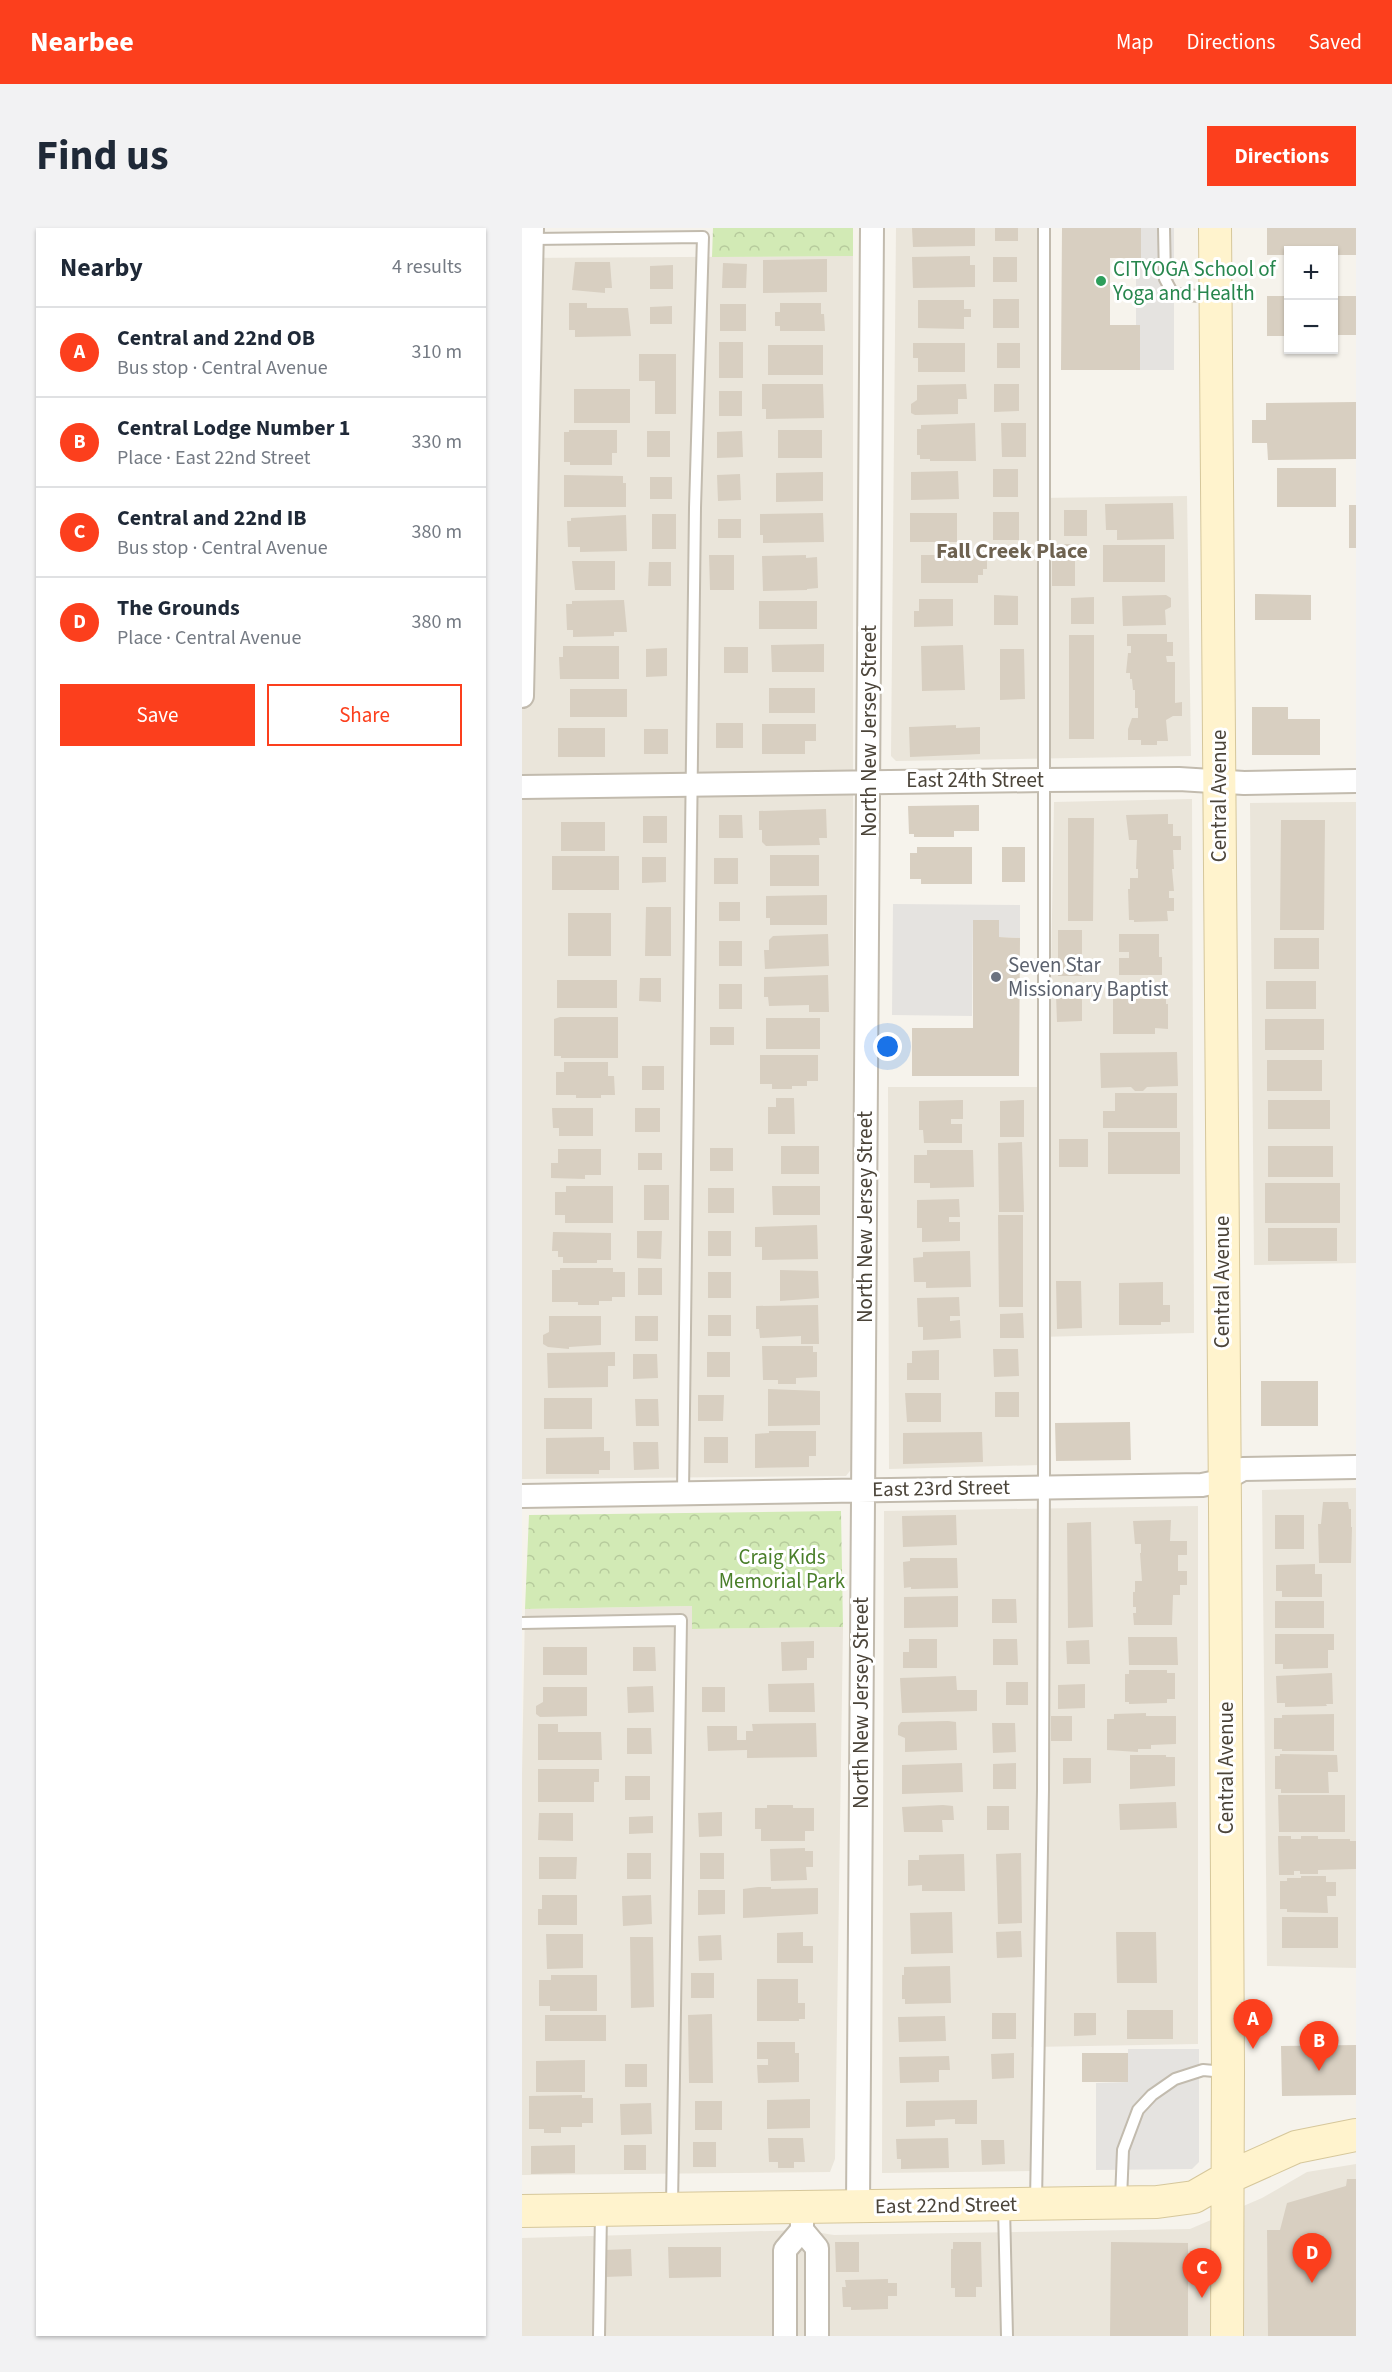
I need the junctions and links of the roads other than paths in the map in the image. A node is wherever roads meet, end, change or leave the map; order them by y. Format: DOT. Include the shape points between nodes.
graph roads {
  1 [pos="872,228"];
  2 [pos="1044,228"];
  3 [pos="1164,228"];
  4 [pos="1215,228"];
  5 [pos="532,234"];
  6 [pos="1216,297"];
  7 [pos="522,696"];
  8 [pos="1044,780"];
  9 [pos="868,781"];
  10 [pos="1356,781"];
  11 [pos="1219,782"];
  12 [pos="692,784"];
  13 [pos="522,788"];
  14 [pos="1356,1467"];
  15 [pos="1224,1478"];
  16 [pos="1044,1487"];
  17 [pos="863,1489"];
  18 [pos="683,1493"];
  19 [pos="522,1496"];
  20 [pos="522,1623"];
  21 [pos="1228,2072"];
  22 [pos="1356,2135"];
  23 [pos="1227,2178"];
  24 [pos="1121,2203"];
  25 [pos="1004,2204"];
  26 [pos="1036,2204"];
  27 [pos="858,2206"];
  28 [pos="671,2209"];
  29 [pos="601,2210"];
  30 [pos="522,2211"];
  31 [pos="802,2219"];
  32 [pos="599,2336"];
  33 [pos="785,2336"];
  34 [pos="817,2336"];
  35 [pos="1007,2336"];
  36 [pos="1227,2336"];
  1 -- 9 [label="street, North New Jersey Street"];
  2 -- 8 [label="lane"];
  3 -- 6 [label="lane" via="1165,279 1173,294"];
  4 -- 6 [label="main road, Central Avenue"];
  5 -- 7 [label="street"];
  5 -- 12 [label="lane" via="703,237"];
  6 -- 11 [label="main road, Central Avenue"];
  8 -- 9 [label="street, East 24th Street"];
  8 -- 11 [label="street, East 24th Street"];
  8 -- 16 [label="lane"];
  9 -- 12 [label="street, East 24th Street"];
  9 -- 17 [label="street, North New Jersey Street"];
  10 -- 11 [label="street, East 24th Street"];
  11 -- 15 [label="main road, Central Avenue"];
  12 -- 13 [label="street, East 24th Street"];
  12 -- 18 [label="lane"];
  14 -- 15 [label="street, East 23rd Street" via="1242,1469"];
  15 -- 16 [label="street, East 23rd Street" via="1202,1485"];
  15 -- 21 [label="main road, Central Avenue"];
  16 -- 17 [label="street, East 23rd Street"];
  16 -- 26 [label="lane"];
  17 -- 18 [label="street, East 23rd Street"];
  17 -- 27 [label="street, North New Jersey Street"];
  18 -- 19 [label="street, East 23rd Street"];
  20 -- 28 [label="lane" via="681,1620"];
  21 -- 23 [label="main road, Central Avenue"];
  21 -- 24 [label="lane" via="1203,2070 1174,2079 1138,2110 1123,2150"];
  22 -- 23 [label="main road, East 22nd Street" via="1296,2147"];
  23 -- 24 [label="main road, East 22nd Street" via="1194,2197"];
  23 -- 36 [label="main road, Central Avenue"];
  24 -- 26 [label="main road, East 22nd Street"];
  25 -- 26 [label="main road, East 22nd Street"];
  25 -- 27 [label="main road, East 22nd Street"];
  25 -- 35 [label="lane"];
  27 -- 31 [label="main road, East 22nd Street"];
  28 -- 29 [label="main road, East 22nd Street"];
  28 -- 31 [label="main road, East 22nd Street"];
  29 -- 30 [label="main road, East 22nd Street"];
  29 -- 32 [label="lane"];
  31 -- 33 [label="street" via="785,2250"];
  31 -- 34 [label="street" via="817,2248"];
}
